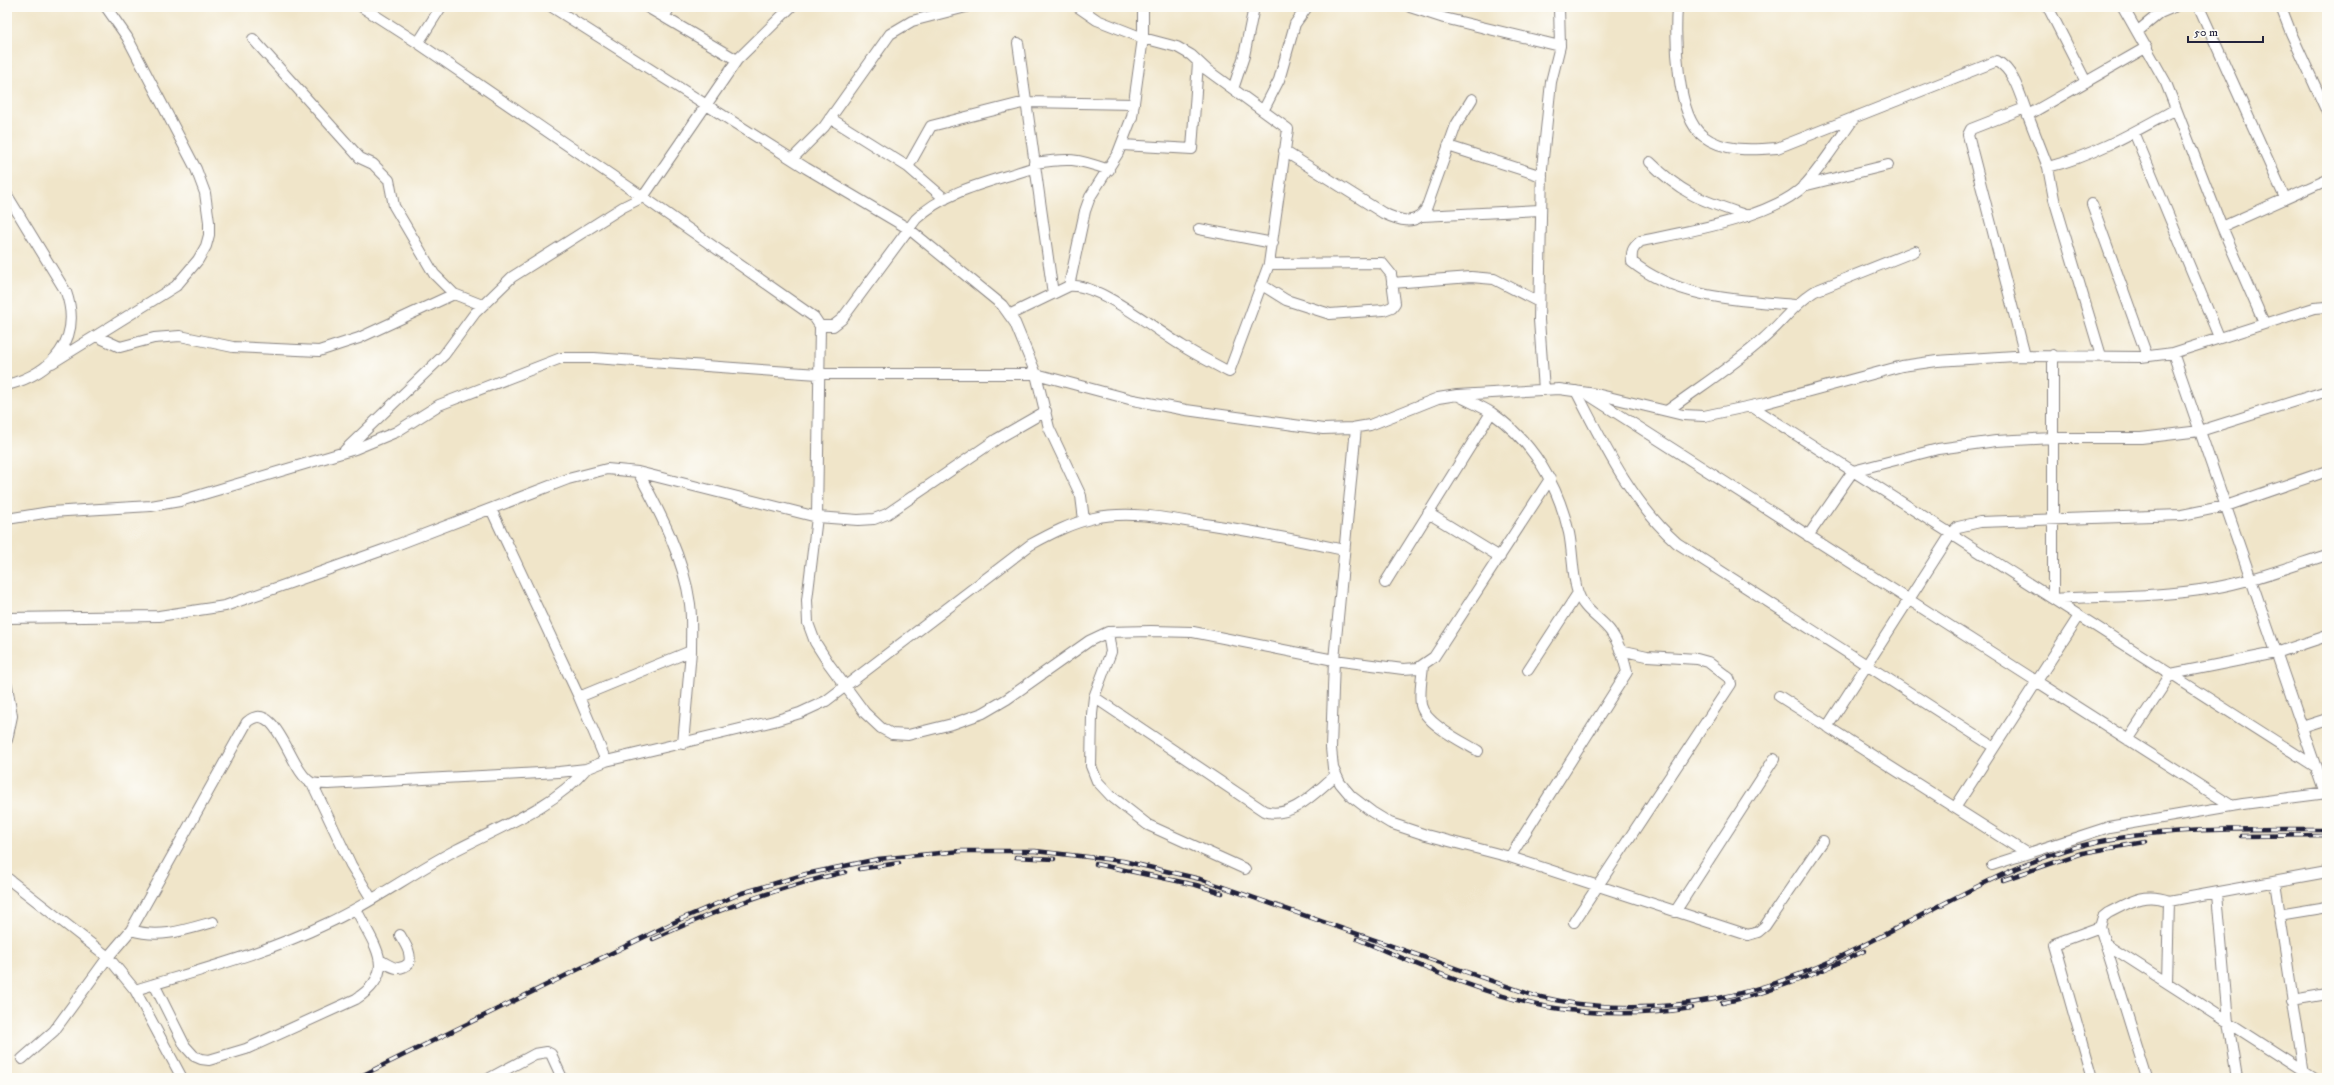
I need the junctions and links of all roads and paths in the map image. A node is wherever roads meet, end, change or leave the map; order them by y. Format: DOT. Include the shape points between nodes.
graph roads {
  1 [pos="106,7"];
  2 [pos="362,7"];
  3 [pos="441,7"];
  4 [pos="552,7"];
  5 [pos="647,7"];
  6 [pos="670,7"];
  7 [pos="792,7"];
  8 [pos="966,7"];
  9 [pos="1078,7"];
  10 [pos="1143,7"];
  11 [pos="1254,7"];
  12 [pos="1307,7"];
  13 [pos="1410,7"];
  14 [pos="1445,7"];
  15 [pos="1559,7"];
  16 [pos="1676,7"];
  17 [pos="2048,7"];
  18 [pos="2123,7"];
  19 [pos="2174,7"];
  20 [pos="2199,7"];
  21 [pos="2281,7"];
  22 [pos="664,17"];
  23 [pos="1444,18"];
  24 [pos="2138,31"];
  25 [pos="1144,38"];
  26 [pos="253,39"];
  27 [pos="418,43"];
  28 [pos="1018,44"];
  29 [pos="1560,46"];
  30 [pos="2146,47"];
  31 [pos="737,60"];
  32 [pos="1198,62"];
  33 [pos="2086,82"];
  34 [pos="1233,89"];
  35 [pos="1472,99"];
  36 [pos="1026,102"];
  37 [pos="1134,104"];
  38 [pos="706,105"];
  39 [pos="2176,109"];
  40 [pos="1263,111"];
  41 [pos="2026,111"];
  42 [pos="2327,112"];
  43 [pos="1855,117"];
  44 [pos="830,118"];
  45 [pos="2134,132"];
  46 [pos="1122,145"];
  47 [pos="1448,146"];
  48 [pos="1284,151"];
  49 [pos="792,159"];
  50 [pos="1650,162"];
  51 [pos="1035,165"];
  52 [pos="1888,165"];
  53 [pos="2048,166"];
  54 [pos="908,167"];
  55 [pos="1109,170"];
  56 [pos="1542,176"];
  57 [pos="2327,180"];
  58 [pos="1803,186"];
  59 [pos="7,195"];
  60 [pos="643,197"];
  61 [pos="2285,198"];
  62 [pos="944,199"];
  63 [pos="2092,204"];
  64 [pos="1541,210"];
  65 [pos="1422,216"];
  66 [pos="1748,216"];
  67 [pos="2222,227"];
  68 [pos="909,229"];
  69 [pos="1199,229"];
  70 [pos="1273,243"];
  71 [pos="1915,251"];
  72 [pos="1269,264"];
  73 [pos="1392,283"];
  74 [pos="1262,285"];
  75 [pos="1069,286"];
  76 [pos="454,294"];
  77 [pos="1053,294"];
  78 [pos="2327,299"];
  79 [pos="1539,302"];
  80 [pos="482,305"];
  81 [pos="1795,305"];
  82 [pos="2327,307"];
  83 [pos="2314,308"];
  84 [pos="1009,315"];
  85 [pos="2264,323"];
  86 [pos="820,326"];
  87 [pos="96,336"];
  88 [pos="2219,337"];
  89 [pos="2173,353"];
  90 [pos="2025,356"];
  91 [pos="2053,356"];
  92 [pos="2101,356"];
  93 [pos="2147,356"];
  94 [pos="52,363"];
  95 [pos="818,374"];
  96 [pos="1036,374"];
  97 [pos="7,385"];
  98 [pos="1544,390"];
  99 [pos="1580,391"];
  100 [pos="2327,391"];
  101 [pos="1457,395"];
  102 [pos="1751,406"];
  103 [pos="1046,411"];
  104 [pos="1667,412"];
  105 [pos="1491,413"];
  106 [pos="1356,428"];
  107 [pos="2200,431"];
  108 [pos="2053,438"];
  109 [pos="342,453"];
  110 [pos="1853,471"];
  111 [pos="2327,471"];
  112 [pos="638,472"];
  113 [pos="1550,479"];
  114 [pos="2226,506"];
  115 [pos="492,509"];
  116 [pos="1428,513"];
  117 [pos="817,517"];
  118 [pos="7,519"];
  119 [pos="2052,519"];
  120 [pos="1084,520"];
  121 [pos="1951,534"];
  122 [pos="1808,536"];
  123 [pos="1344,550"];
  124 [pos="2327,555"];
  125 [pos="1500,557"];
  126 [pos="2251,580"];
  127 [pos="1385,583"];
  128 [pos="1578,593"];
  129 [pos="2053,599"];
  130 [pos="1908,600"];
  131 [pos="2079,616"];
  132 [pos="7,618"];
  133 [pos="1108,632"];
  134 [pos="2327,636"];
  135 [pos="691,650"];
  136 [pos="1620,650"];
  137 [pos="2276,653"];
  138 [pos="1334,660"];
  139 [pos="1423,665"];
  140 [pos="1866,666"];
  141 [pos="1528,670"];
  142 [pos="2171,674"];
  143 [pos="2036,682"];
  144 [pos="7,686"];
  145 [pos="846,687"];
  146 [pos="1094,696"];
  147 [pos="1779,696"];
  148 [pos="579,697"];
  149 [pos="2327,719"];
  150 [pos="1827,726"];
  151 [pos="2302,728"];
  152 [pos="7,740"];
  153 [pos="2128,740"];
  154 [pos="683,744"];
  155 [pos="1994,747"];
  156 [pos="1478,751"];
  157 [pos="1774,760"];
  158 [pos="606,761"];
  159 [pos="2316,767"];
  160 [pos="586,769"];
  161 [pos="1336,775"];
  162 [pos="312,783"];
  163 [pos="2326,794"];
  164 [pos="2232,806"];
  165 [pos="1955,808"];
  166 [pos="1823,841"];
  167 [pos="2026,853"];
  168 [pos="1510,857"];
  169 [pos="1992,865"];
  170 [pos="1245,869"];
  171 [pos="2327,872"];
  172 [pos="7,878"];
  173 [pos="2274,883"];
  174 [pos="1596,886"];
  175 [pos="2217,894"];
  176 [pos="372,898"];
  177 [pos="2169,901"];
  178 [pos="2327,907"];
  179 [pos="356,909"];
  180 [pos="1675,912"];
  181 [pos="2279,915"];
  182 [pos="213,922"];
  183 [pos="1574,922"];
  184 [pos="2100,927"];
  185 [pos="131,930"];
  186 [pos="400,936"];
  187 [pos="2105,943"];
  188 [pos="108,957"];
  189 [pos="380,960"];
  190 [pos="2167,982"];
  191 [pos="154,984"];
  192 [pos="135,990"];
  193 [pos="2327,994"];
  194 [pos="2292,1000"];
  195 [pos="2228,1022"];
  196 [pos="22,1059"];
  197 [pos="2304,1074"];
  198 [pos="182,1078"];
  199 [pos="490,1078"];
  200 [pos="562,1078"];
  201 [pos="2092,1078"];
  202 [pos="2147,1078"];
  203 [pos="2237,1078"];
  204 [pos="2316,1078"];
  1 -- 87 [label="street" via="127,37 196,169 204,194 209,235 198,260 176,286"];
  2 -- 27 [label="street"];
  3 -- 27 [label="street"];
  4 -- 38 [label="street"];
  5 -- 22 [label="street"];
  6 -- 22 [label="street"];
  7 -- 31 [label="street"];
  8 -- 44 [label="street" via="912,21 890,34"];
  9 -- 25 [label="street" via="1117,29"];
  10 -- 25 [label="street"];
  11 -- 34 [label="street" via="1244,56"];
  12 -- 40 [label="street" via="1295,24 1279,80"];
  13 -- 23 [label="street"];
  14 -- 23 [label="street"];
  15 -- 29 [label="street"];
  16 -- 43 [label="street" via="1675,28 1686,111 1702,136 1718,145 1737,149 1777,148"];
  17 -- 33 [label="street"];
  18 -- 24 [label="street"];
  19 -- 24 [label="street" via="2160,13"];
  20 -- 61 [label="street"];
  21 -- 42 [label="street"];
  22 -- 31 [label="street"];
  23 -- 29 [label="street"];
  24 -- 30 [label="street"];
  25 -- 32 [label="street" via="1177,47"];
  25 -- 37 [label="street"];
  26 -- 76 [label="street" via="360,158 373,164 389,180 394,206 402,222 434,274"];
  27 -- 60 [label="street"];
  28 -- 36 [label="street"];
  29 -- 56 [label="street" via="1551,82"];
  30 -- 33 [label="street"];
  30 -- 39 [label="street" via="2166,83"];
  31 -- 38 [label="street"];
  32 -- 34 [label="street"];
  32 -- 46 [label="street" via="1192,149"];
  33 -- 41 [label="street"];
  34 -- 40 [label="street"];
  35 -- 47 [label="street" via="1456,125"];
  36 -- 37 [label="street"];
  36 -- 51 [label="street"];
  36 -- 54 [label="street" via="931,126"];
  37 -- 46 [label="street"];
  38 -- 49 [label="street"];
  38 -- 60 [label="street"];
  39 -- 45 [label="street"];
  39 -- 67 [label="street"];
  40 -- 48 [label="street" via="1288,129"];
  41 -- 43 [label="street" via="2016,83 2004,65 1997,61"];
  41 -- 53 [label="street"];
  41 -- 90 [label="street" via="1971,128 1968,135"];
  43 -- 58 [label="street"];
  44 -- 49 [label="street"];
  44 -- 54 [label="street"];
  45 -- 53 [label="street" via="2068,162"];
  45 -- 88 [label="street"];
  46 -- 55 [label="street"];
  47 -- 56 [label="street"];
  47 -- 65 [label="street"];
  48 -- 65 [label="street" via="1396,219 1407,221"];
  48 -- 70 [label="street"];
  49 -- 68 [label="street"];
  50 -- 66 [label="street" via="1682,190 1703,201"];
  51 -- 55 [label="street" via="1067,158"];
  51 -- 62 [label="street"];
  51 -- 77 [label="street"];
  52 -- 58 [label="street"];
  53 -- 92 [label="street" via="2054,199"];
  54 -- 62 [label="street"];
  55 -- 75 [label="street" via="1090,197 1085,211"];
  56 -- 64 [label="street"];
  57 -- 61 [label="street"];
  58 -- 66 [label="street"];
  59 -- 94 [label="street" via="66,292 70,305 72,320 69,334"];
  60 -- 80 [label="street" via="512,277"];
  60 -- 86 [label="street" via="793,300 814,317"];
  61 -- 67 [label="street"];
  62 -- 68 [label="street" via="929,207"];
  63 -- 93 [label="street"];
  64 -- 65 [label="street"];
  64 -- 79 [label="street"];
  66 -- 81 [label="street" via="1697,230 1641,241 1631,252 1632,262 1646,273 1685,290 1723,298"];
  67 -- 85 [label="street"];
  68 -- 84 [label="street" via="1002,305"];
  68 -- 86 [label="street" via="842,319 833,326"];
  69 -- 70 [label="street"];
  70 -- 72 [label="street"];
  71 -- 81 [label="street" via="1815,290"];
  72 -- 73 [label="street" via="1382,263 1391,274"];
  72 -- 74 [label="street"];
  73 -- 74 [label="street" via="1396,298 1392,307 1384,310 1330,314 1286,300"];
  73 -- 79 [label="street" via="1470,277 1494,279"];
  74 -- 75 [label="street" via="1229,372 1182,346 1106,297 1087,287"];
  75 -- 77 [label="street"];
  76 -- 80 [label="street"];
  76 -- 87 [label="street" via="359,338 319,351 233,348 180,336 154,338 120,347"];
  77 -- 84 [label="street"];
  78 -- 83 [label="street"];
  79 -- 98 [label="street"];
  80 -- 109 [label="street" via="444,355"];
  81 -- 104 [label="street" via="1762,341"];
  82 -- 83 [label="street"];
  83 -- 85 [label="street"];
  84 -- 96 [label="street" via="1015,323"];
  85 -- 88 [label="street"];
  86 -- 95 [label="street"];
  87 -- 94 [label="street"];
  88 -- 89 [label="street"];
  89 -- 93 [label="street"];
  89 -- 107 [label="street"];
  90 -- 91 [label="street"];
  90 -- 102 [label="street" via="1968,358 1902,366"];
  91 -- 92 [label="street"];
  91 -- 108 [label="street"];
  92 -- 93 [label="street"];
  94 -- 97 [label="street" via="26,378"];
  95 -- 96 [label="street"];
  95 -- 109 [label="street" via="594,358 561,358 439,405 396,432"];
  95 -- 117 [label="street"];
  96 -- 103 [label="street"];
  96 -- 106 [label="street" via="1133,400 1186,410 1322,429"];
  98 -- 99 [label="street"];
  98 -- 101 [label="street"];
  99 -- 104 [label="street"];
  99 -- 122 [label="street"];
  99 -- 140 [label="street" via="1630,489 1663,531"];
  100 -- 107 [label="street"];
  101 -- 105 [label="street"];
  101 -- 106 [label="street" via="1438,398 1370,426"];
  102 -- 104 [label="street" via="1704,416 1683,416"];
  102 -- 110 [label="street"];
  103 -- 117 [label="street" via="997,439 887,514 874,519 858,520"];
  103 -- 120 [label="street" via="1059,452 1074,476 1081,496"];
  105 -- 113 [label="street" via="1522,439 1542,464"];
  105 -- 116 [label="street"];
  106 -- 123 [label="street"];
  107 -- 108 [label="street" via="2141,438"];
  107 -- 114 [label="street"];
  108 -- 110 [label="street" via="1938,448"];
  108 -- 119 [label="street"];
  109 -- 118 [label="street" via="180,501 151,506 50,512"];
  110 -- 121 [label="street"];
  110 -- 122 [label="street"];
  111 -- 114 [label="street"];
  112 -- 115 [label="street" via="607,469 587,473"];
  112 -- 117 [label="street"];
  112 -- 135 [label="street" via="653,498 675,548 690,603"];
  113 -- 125 [label="street"];
  113 -- 128 [label="street" via="1568,531"];
  114 -- 119 [label="street" via="2182,515"];
  114 -- 126 [label="street"];
  115 -- 132 [label="street" via="225,606 159,616"];
  115 -- 148 [label="street"];
  116 -- 125 [label="street"];
  116 -- 127 [label="street"];
  117 -- 145 [label="street" via="806,600 808,623 815,642"];
  119 -- 121 [label="street" via="1980,522 1958,527"];
  119 -- 129 [label="street"];
  120 -- 123 [label="street" via="1112,515 1169,518 1246,530"];
  120 -- 145 [label="street" via="1056,530 1030,545"];
  121 -- 129 [label="street"];
  121 -- 130 [label="street"];
  122 -- 130 [label="street"];
  123 -- 138 [label="street"];
  124 -- 126 [label="street"];
  125 -- 139 [label="street" via="1434,657"];
  126 -- 129 [label="street" via="2175,593"];
  126 -- 137 [label="street"];
  128 -- 136 [label="street" via="1589,609 1612,632"];
  128 -- 141 [label="street"];
  129 -- 131 [label="street"];
  130 -- 140 [label="street"];
  130 -- 143 [label="street"];
  131 -- 142 [label="street"];
  131 -- 143 [label="street"];
  133 -- 138 [label="street" via="1193,632"];
  133 -- 145 [label="street" via="1067,656 983,713 952,724 908,734 892,734 881,728 865,713"];
  133 -- 146 [label="street" via="1110,652"];
  134 -- 137 [label="street"];
  135 -- 148 [label="street"];
  135 -- 154 [label="street"];
  136 -- 168 [label="street" via="1627,672"];
  136 -- 174 [label="street" via="1647,656 1698,659 1708,662 1729,678 1731,684"];
  137 -- 142 [label="street"];
  137 -- 151 [label="street"];
  138 -- 139 [label="street" via="1403,669"];
  138 -- 161 [label="street" via="1331,748"];
  139 -- 156 [label="street" via="1421,707 1428,718"];
  140 -- 150 [label="street"];
  140 -- 155 [label="street"];
  142 -- 153 [label="street"];
  142 -- 159 [label="street"];
  143 -- 153 [label="street"];
  143 -- 155 [label="street"];
  144 -- 152 [label="street" via="12,716"];
  145 -- 154 [label="street" via="826,701 800,713"];
  146 -- 161 [label="street" via="1264,811 1274,814 1294,809"];
  146 -- 170 [label="street" via="1091,766 1097,782 1148,825"];
  147 -- 150 [label="street"];
  148 -- 158 [label="street"];
  149 -- 151 [label="street"];
  150 -- 165 [label="street"];
  151 -- 159 [label="street"];
  153 -- 164 [label="street"];
  154 -- 158 [label="street"];
  155 -- 165 [label="street"];
  157 -- 180 [label="street"];
  158 -- 160 [label="street"];
  159 -- 163 [label="street"];
  160 -- 162 [label="street" via="509,775"];
  160 -- 176 [label="street" via="574,783 543,804 417,870"];
  161 -- 168 [label="street" via="1351,796 1390,823"];
  162 -- 176 [label="street" via="351,865"];
  162 -- 185 [label="street" via="300,772 279,732 268,720 261,717 252,718 247,722"];
  163 -- 164 [label="street"];
  164 -- 167 [label="street" via="2109,827"];
  165 -- 167 [label="street"];
  166 -- 180 [label="street" via="1758,932 1748,935"];
  167 -- 169 [label="street"];
  168 -- 174 [label="street"];
  171 -- 173 [label="street"];
  172 -- 188 [label="street"];
  173 -- 175 [label="street"];
  173 -- 181 [label="street"];
  174 -- 180 [label="street"];
  174 -- 183 [label="street"];
  175 -- 177 [label="street"];
  175 -- 195 [label="street"];
  176 -- 179 [label="street"];
  177 -- 184 [label="street" via="2147,896 2134,900 2108,913 2103,917"];
  177 -- 190 [label="street"];
  178 -- 181 [label="street"];
  179 -- 189 [label="street"];
  179 -- 191 [label="street" via="252,955"];
  181 -- 194 [label="street"];
  182 -- 185 [label="street" via="178,933 147,935"];
  184 -- 187 [label="street"];
  184 -- 201 [label="street" via="2054,944"];
  185 -- 188 [label="street"];
  186 -- 189 [label="street" via="409,952 409,963 406,967 392,968"];
  187 -- 190 [label="street"];
  187 -- 202 [label="street"];
  188 -- 192 [label="street"];
  188 -- 196 [label="street" via="54,1030"];
  189 -- 191 [label="street" via="381,970 376,981 370,990 356,999 246,1049 209,1060 194,1056 185,1046"];
  190 -- 195 [label="street"];
  191 -- 192 [label="street"];
  192 -- 198 [label="street"];
  193 -- 194 [label="street"];
  194 -- 197 [label="street"];
  195 -- 197 [label="street"];
  195 -- 203 [label="street"];
  197 -- 204 [label="street"];
  199 -- 200 [label="street" via="535,1054 548,1052"];
}
